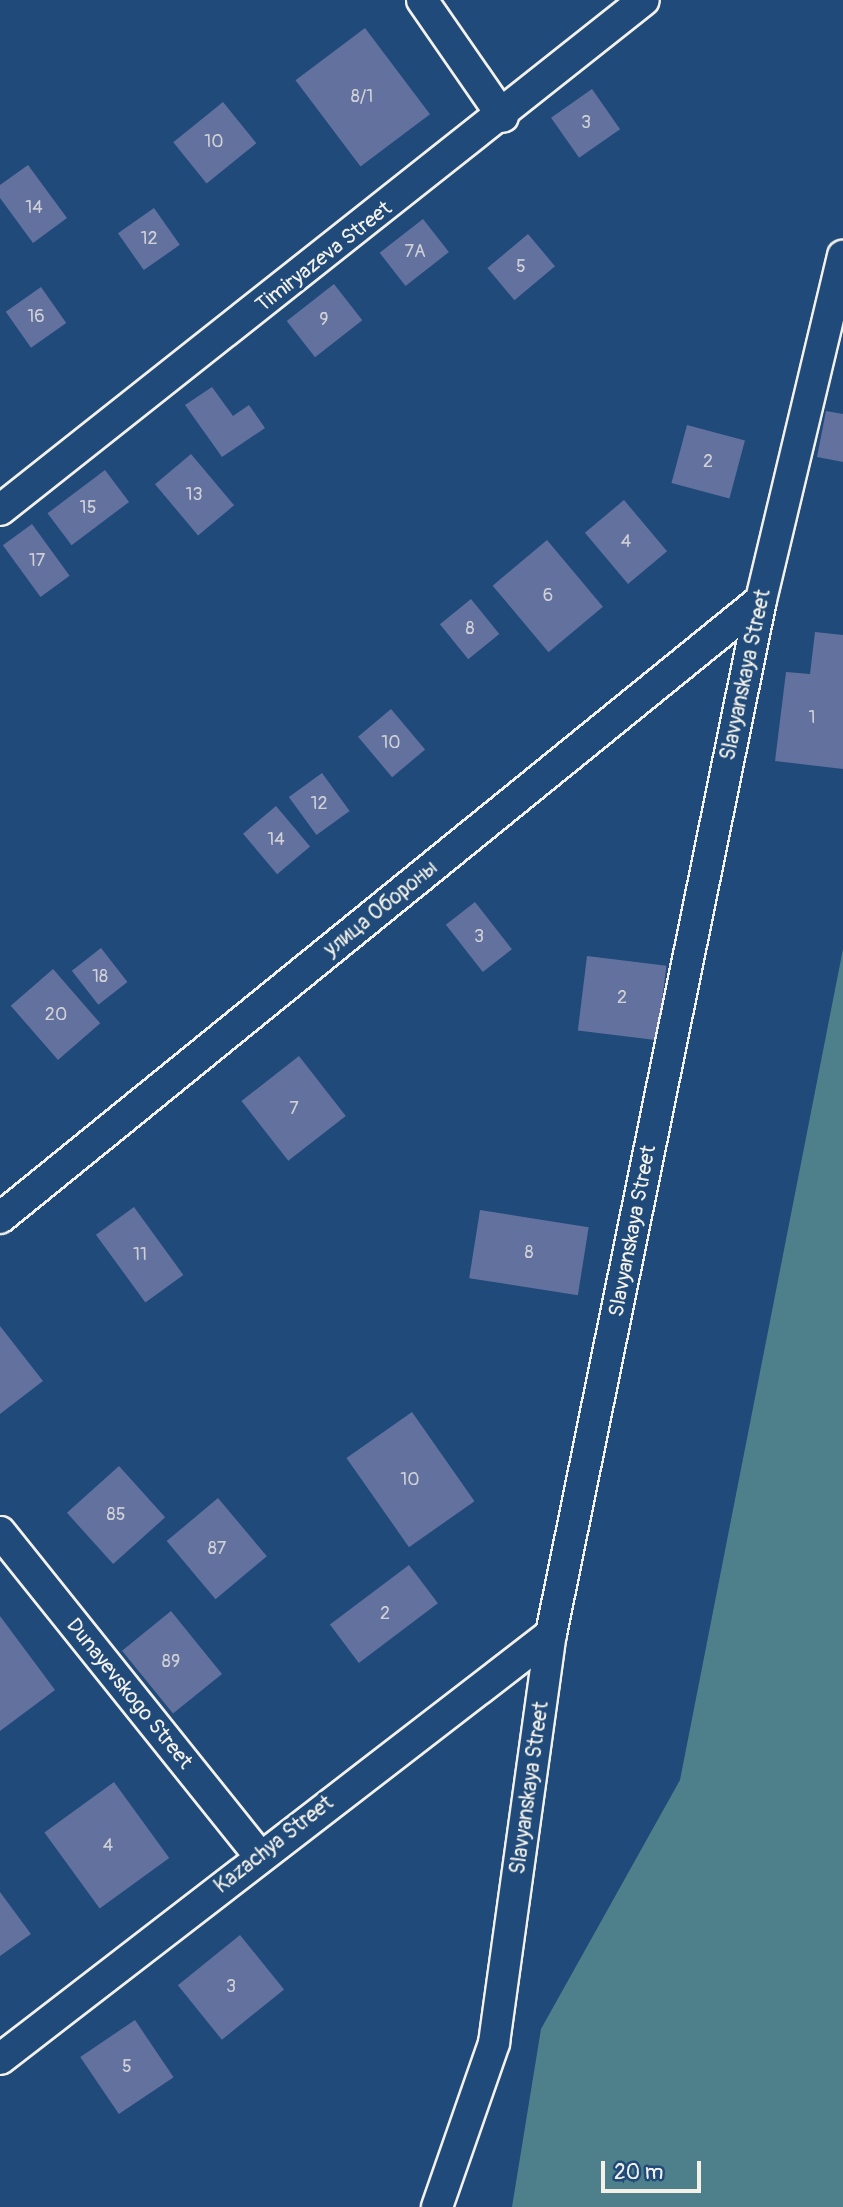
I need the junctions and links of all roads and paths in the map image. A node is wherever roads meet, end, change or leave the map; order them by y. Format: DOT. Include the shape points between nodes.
graph roads {
  1 [pos="422,0"];
  2 [pos="644,0"];
  3 [pos="503,117"];
  4 [pos="843,256"];
  5 [pos="0,509"];
  6 [pos="761,600"];
  7 [pos="0,1217"];
  8 [pos="0,1532"];
  9 [pos="551,1634"];
  10 [pos="259,1855"];
  11 [pos="0,2059"];
  12 [pos="437,2207"];
  1 -- 3 [label="street"];
  2 -- 3 [label="street, Timiryazeva Street"];
  3 -- 5 [label="street, Timiryazeva Street"];
  4 -- 6 [label="street, Slavyanskaya Street"];
  6 -- 7 [label="street, улица Обороны"];
  6 -- 9 [label="street, Slavyanskaya Street"];
  8 -- 10 [label="street, Dunayevskogo Street"];
  9 -- 10 [label="street, Kazachya Street"];
  9 -- 12 [label="street, Slavyanskaya Street" via="494,2043"];
  10 -- 11 [label="street, Kazachya Street"];
}
